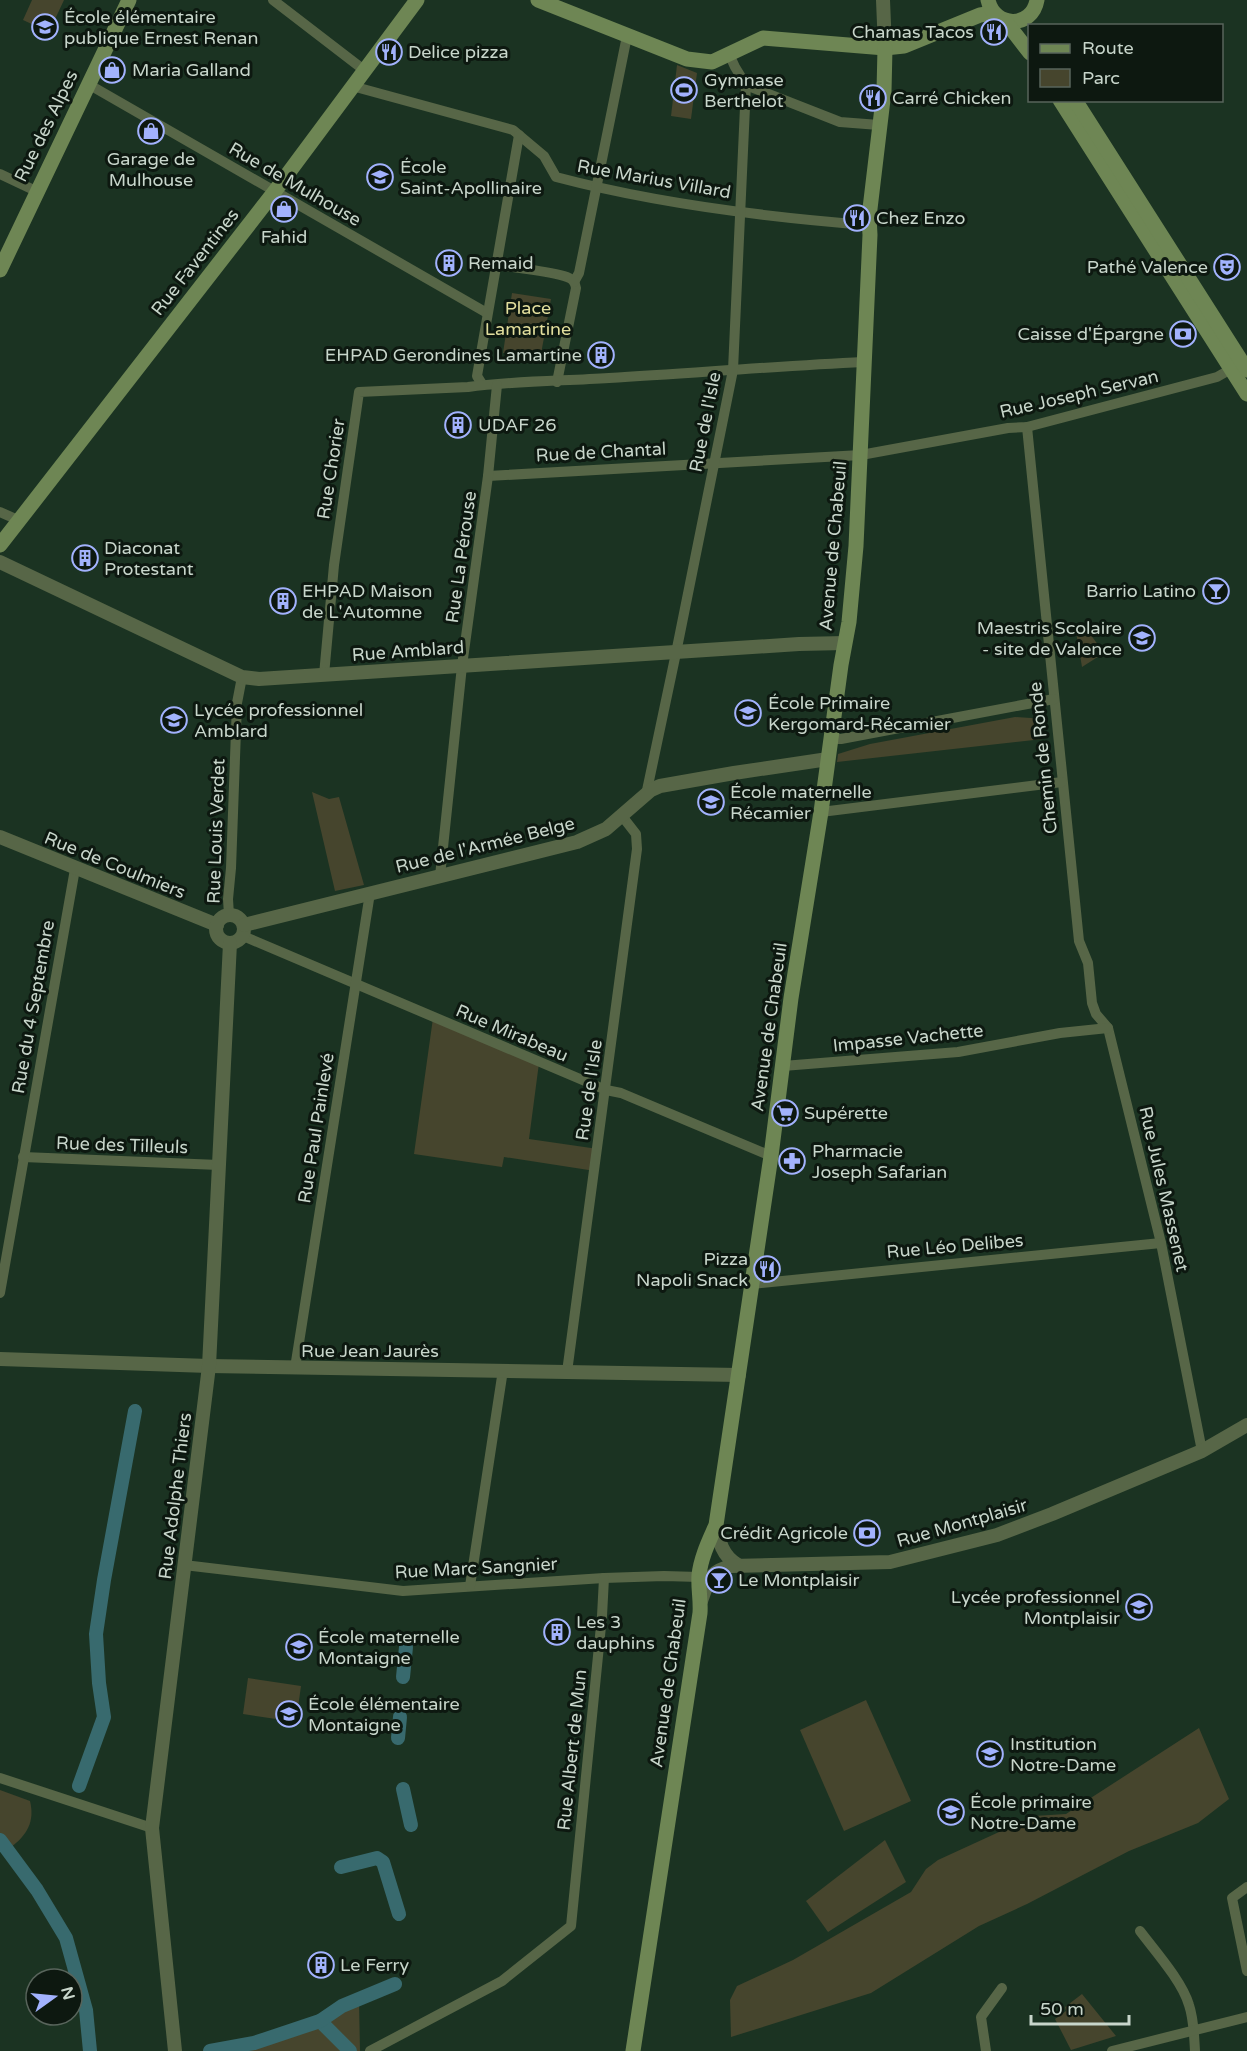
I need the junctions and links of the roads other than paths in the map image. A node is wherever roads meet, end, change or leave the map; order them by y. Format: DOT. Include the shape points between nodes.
graph roads {
  1 [pos="129,0"];
  2 [pos="273,0"];
  3 [pos="417,0"];
  4 [pos="538,0"];
  5 [pos="883,0"];
  6 [pos="1037,0"];
  7 [pos="987,8"];
  8 [pos="1006,22"];
  9 [pos="1029,22"];
  10 [pos="627,36"];
  11 [pos="885,48"];
  12 [pos="1028,52"];
  13 [pos="729,54"];
  14 [pos="364,70"];
  15 [pos="88,84"];
  16 [pos="746,85"];
  17 [pos="352,86"];
  18 [pos="1060,102"];
  19 [pos="1076,102"];
  20 [pos="879,125"];
  21 [pos="519,135"];
  22 [pos="0,174"];
  23 [pos="596,188"];
  24 [pos="36,191"];
  25 [pos="275,191"];
  26 [pos="740,211"];
  27 [pos="868,225"];
  28 [pos="496,267"];
  29 [pos="0,270"];
  30 [pos="574,282"];
  31 [pos="487,313"];
  32 [pos="863,362"];
  33 [pos="1231,369"];
  34 [pos="733,370"];
  35 [pos="1247,370"];
  36 [pos="557,382"];
  37 [pos="482,384"];
  38 [pos="497,385"];
  39 [pos="1247,394"];
  40 [pos="1027,427"];
  41 [pos="861,455"];
  42 [pos="715,462"];
  43 [pos="488,476"];
  44 [pos="0,512"];
  45 [pos="18,520"];
  46 [pos="0,545"];
  47 [pos="0,562"];
  48 [pos="845,643"];
  49 [pos="676,653"];
  50 [pos="462,666"];
  51 [pos="324,675"];
  52 [pos="242,677"];
  53 [pos="1054,699"];
  54 [pos="830,736"];
  55 [pos="828,759"];
  56 [pos="1062,782"];
  57 [pos="646,795"];
  58 [pos="820,812"];
  59 [pos="622,816"];
  60 [pos="0,837"];
  61 [pos="75,869"];
  62 [pos="440,876"];
  63 [pos="370,893"];
  64 [pos="229,915"];
  65 [pos="217,925"];
  66 [pos="243,930"];
  67 [pos="1080,941"];
  68 [pos="230,943"];
  69 [pos="356,985"];
  70 [pos="1108,1028"];
  71 [pos="783,1066"];
  72 [pos="606,1090"];
  73 [pos="771,1156"];
  74 [pos="23,1158"];
  75 [pos="219,1165"];
  76 [pos="1161,1243"];
  77 [pos="752,1284"];
  78 [pos="0,1293"];
  79 [pos="0,1359"];
  80 [pos="209,1366"];
  81 [pos="295,1368"];
  82 [pos="503,1370"];
  83 [pos="567,1372"];
  84 [pos="739,1375"];
  85 [pos="1247,1425"];
  86 [pos="1202,1451"];
  87 [pos="716,1525"];
  88 [pos="184,1565"];
  89 [pos="738,1565"];
  90 [pos="699,1577"];
  91 [pos="604,1578"];
  92 [pos="470,1586"];
  93 [pos="700,1607"];
  94 [pos="0,1778"];
  95 [pos="152,1828"];
  96 [pos="1247,1887"];
  97 [pos="1140,1930"];
  98 [pos="1247,1971"];
  99 [pos="1002,1988"];
  100 [pos="1247,2017"];
  101 [pos="1194,2030"];
  102 [pos="175,2051"];
  103 [pos="370,2051"];
  104 [pos="633,2051"];
  105 [pos="986,2051"];
  106 [pos="1112,2051"];
  107 [pos="1195,2051"];
  1 -- 15 [label="main road, Rue des Alpes"];
  2 -- 14 [label="street"];
  3 -- 14 [label="main road, Rue Faventines"];
  4 -- 10 [label="main road"];
  5 -- 11 [label="street, Avenue de Chabeuil"];
  6 -- 9 [label="main road"];
  7 -- 8 [label="main road"];
  7 -- 11 [label="main road" via="904,46"];
  8 -- 9 [label="main road"];
  8 -- 12 [label="main road"];
  10 -- 13 [label="main road" via="687,59 712,62"];
  10 -- 23 [label="street"];
  11 -- 13 [label="main road" via="763,38"];
  11 -- 20 [label="main road, Avenue de Chabeuil"];
  13 -- 16 [label="street"];
  14 -- 17 [label="main road, Rue Faventines"];
  15 -- 24 [label="main road, Rue des Alpes"];
  15 -- 25 [label="street, Rue de Mulhouse"];
  16 -- 20 [label="street" via="840,122"];
  16 -- 26 [label="street, Rue de l'Isle"];
  17 -- 21 [label="street, Rue Marius Villard" via="513,130"];
  17 -- 25 [label="main road, Rue Faventines"];
  18 -- 33 [label="main road"];
  19 -- 35 [label="main road"];
  20 -- 27 [label="main road, Avenue de Chabeuil"];
  21 -- 23 [label="street, Rue Marius Villard" via="544,156 556,177"];
  21 -- 28 [label="street"];
  22 -- 24 [label="street"];
  23 -- 26 [label="street, Rue Marius Villard"];
  23 -- 30 [label="street"];
  24 -- 29 [label="main road, Rue des Alpes"];
  25 -- 31 [label="street, Rue de Mulhouse"];
  25 -- 45 [label="main road, Rue Faventines"];
  26 -- 27 [label="street, Rue Marius Villard"];
  26 -- 34 [label="street, Rue de l'Isle"];
  27 -- 32 [label="main road, Avenue de Chabeuil"];
  28 -- 30 [label="street" via="559,276"];
  28 -- 31 [label="street"];
  30 -- 36 [label="street"];
  31 -- 37 [label="street" via="477,376"];
  32 -- 34 [label="street"];
  32 -- 41 [label="main road, Avenue de Chabeuil"];
  33 -- 39 [label="main road"];
  33 -- 40 [label="street, Rue Joseph Servan" via="1217,377"];
  34 -- 36 [label="street"];
  34 -- 42 [label="street, Rue de l'Isle"];
  36 -- 38 [label="street"];
  37 -- 38 [label="street"];
  37 -- 51 [label="street, Rue Chorier" via="359,392 333,565"];
  38 -- 43 [label="street, Rue La Pérouse"];
  40 -- 41 [label="street, Rue Joseph Servan"];
  40 -- 53 [label="street, Chemin de Ronde"];
  41 -- 42 [label="street, Rue de Chantal"];
  41 -- 48 [label="main road, Avenue de Chabeuil" via="853,585"];
  42 -- 43 [label="street, Rue de Chantal"];
  42 -- 49 [label="street, Rue de l'Isle"];
  43 -- 50 [label="street, Rue La Pérouse"];
  44 -- 45 [label="street"];
  45 -- 46 [label="main road, Rue Faventines"];
  47 -- 52 [label="street, Rue Amblard"];
  48 -- 49 [label="street, Rue Amblard"];
  48 -- 54 [label="main road, Avenue de Chabeuil"];
  49 -- 50 [label="street, Rue Amblard"];
  49 -- 57 [label="street, Rue de l'Isle"];
  50 -- 51 [label="street, Rue Amblard"];
  50 -- 62 [label="street, Rue La Pérouse"];
  51 -- 52 [label="street, Rue Amblard"];
  52 -- 64 [label="street, Rue Louis Verdet" via="237,703"];
  53 -- 54 [label="street" via="841,739"];
  53 -- 56 [label="street, Chemin de Ronde"];
  54 -- 55 [label="main road, Avenue de Chabeuil"];
  55 -- 57 [label="street, Rue de l'Armée Belge" via="675,783"];
  55 -- 58 [label="main road, Avenue de Chabeuil"];
  56 -- 58 [label="street"];
  56 -- 67 [label="street, Chemin de Ronde"];
  57 -- 59 [label="street, Rue de l'Armée Belge"];
  58 -- 71 [label="main road, Avenue de Chabeuil"];
  59 -- 62 [label="street, Rue de l'Armée Belge" via="578,842"];
  59 -- 72 [label="street, Rue de l'Isle" via="636,834 637,849"];
  60 -- 61 [label="street, Rue de Coulmiers"];
  61 -- 65 [label="street, Rue de Coulmiers"];
  61 -- 74 [label="street, Rue du 4 Septembre"];
  62 -- 63 [label="street, Rue de l'Armée Belge"];
  63 -- 66 [label="street, Rue de l'Armée Belge"];
  63 -- 69 [label="street, Rue Paul Painlevé"];
  64 -- 65 [label="street"];
  64 -- 66 [label="street" via="238,917"];
  65 -- 68 [label="street" via="218,935"];
  66 -- 68 [label="street"];
  66 -- 69 [label="street, Rue Mirabeau"];
  67 -- 70 [label="street, Rue Jules Massenet" via="1088,963 1092,1003"];
  68 -- 75 [label="street, Rue Adolphe Thiers"];
  69 -- 72 [label="street, Rue Mirabeau"];
  69 -- 81 [label="street, Rue Paul Painlevé"];
  70 -- 71 [label="street, Impasse Vachette" via="958,1052"];
  70 -- 76 [label="street, Rue Jules Massenet"];
  71 -- 73 [label="main road, Avenue de Chabeuil"];
  72 -- 73 [label="street, Rue Mirabeau"];
  72 -- 83 [label="street, Rue de l'Isle"];
  73 -- 77 [label="main road, Avenue de Chabeuil"];
  74 -- 75 [label="street, Rue des Tilleuls"];
  74 -- 78 [label="street, Rue du 4 Septembre"];
  75 -- 80 [label="street, Rue Adolphe Thiers"];
  76 -- 77 [label="street, Rue Léo Delibes"];
  76 -- 86 [label="street, Rue Jules Massenet"];
  77 -- 84 [label="main road, Avenue de Chabeuil"];
  79 -- 80 [label="street, Rue Jean Jaurès"];
  80 -- 81 [label="street, Rue Jean Jaurès"];
  80 -- 88 [label="street, Rue Adolphe Thiers"];
  81 -- 82 [label="street, Rue Jean Jaurès"];
  82 -- 83 [label="street, Rue Jean Jaurès"];
  82 -- 92 [label="street"];
  83 -- 84 [label="street, Rue Jean Jaurès"];
  84 -- 87 [label="main road, Avenue de Chabeuil"];
  85 -- 86 [label="street, Rue Montplaisir"];
  86 -- 89 [label="street, Rue Montplaisir" via="997,1535 890,1562"];
  87 -- 89 [label="street" via="722,1549"];
  87 -- 90 [label="main road, Avenue de Chabeuil" via="702,1557"];
  88 -- 92 [label="street, Rue Marc Sangnier" via="403,1591"];
  88 -- 95 [label="street, Rue Adolphe Thiers"];
  89 -- 93 [label="street, Rue Montplaisir" via="717,1570 711,1576"];
  90 -- 91 [label="street, Rue Marc Sangnier"];
  90 -- 93 [label="main road, Avenue de Chabeuil"];
  91 -- 92 [label="street, Rue Marc Sangnier"];
  91 -- 103 [label="street, Rue Albert de Mun" via="571,1926 502,1981"];
  93 -- 104 [label="main road, Avenue de Chabeuil"];
  94 -- 95 [label="street"];
  95 -- 102 [label="street, Rue Adolphe Thiers"];
  96 -- 98 [label="street" via="1232,1898"];
  97 -- 101 [label="street" via="1189,2003"];
  99 -- 105 [label="street" via="981,2017"];
  100 -- 101 [label="street"];
  101 -- 106 [label="street"];
  101 -- 107 [label="street"];
}
